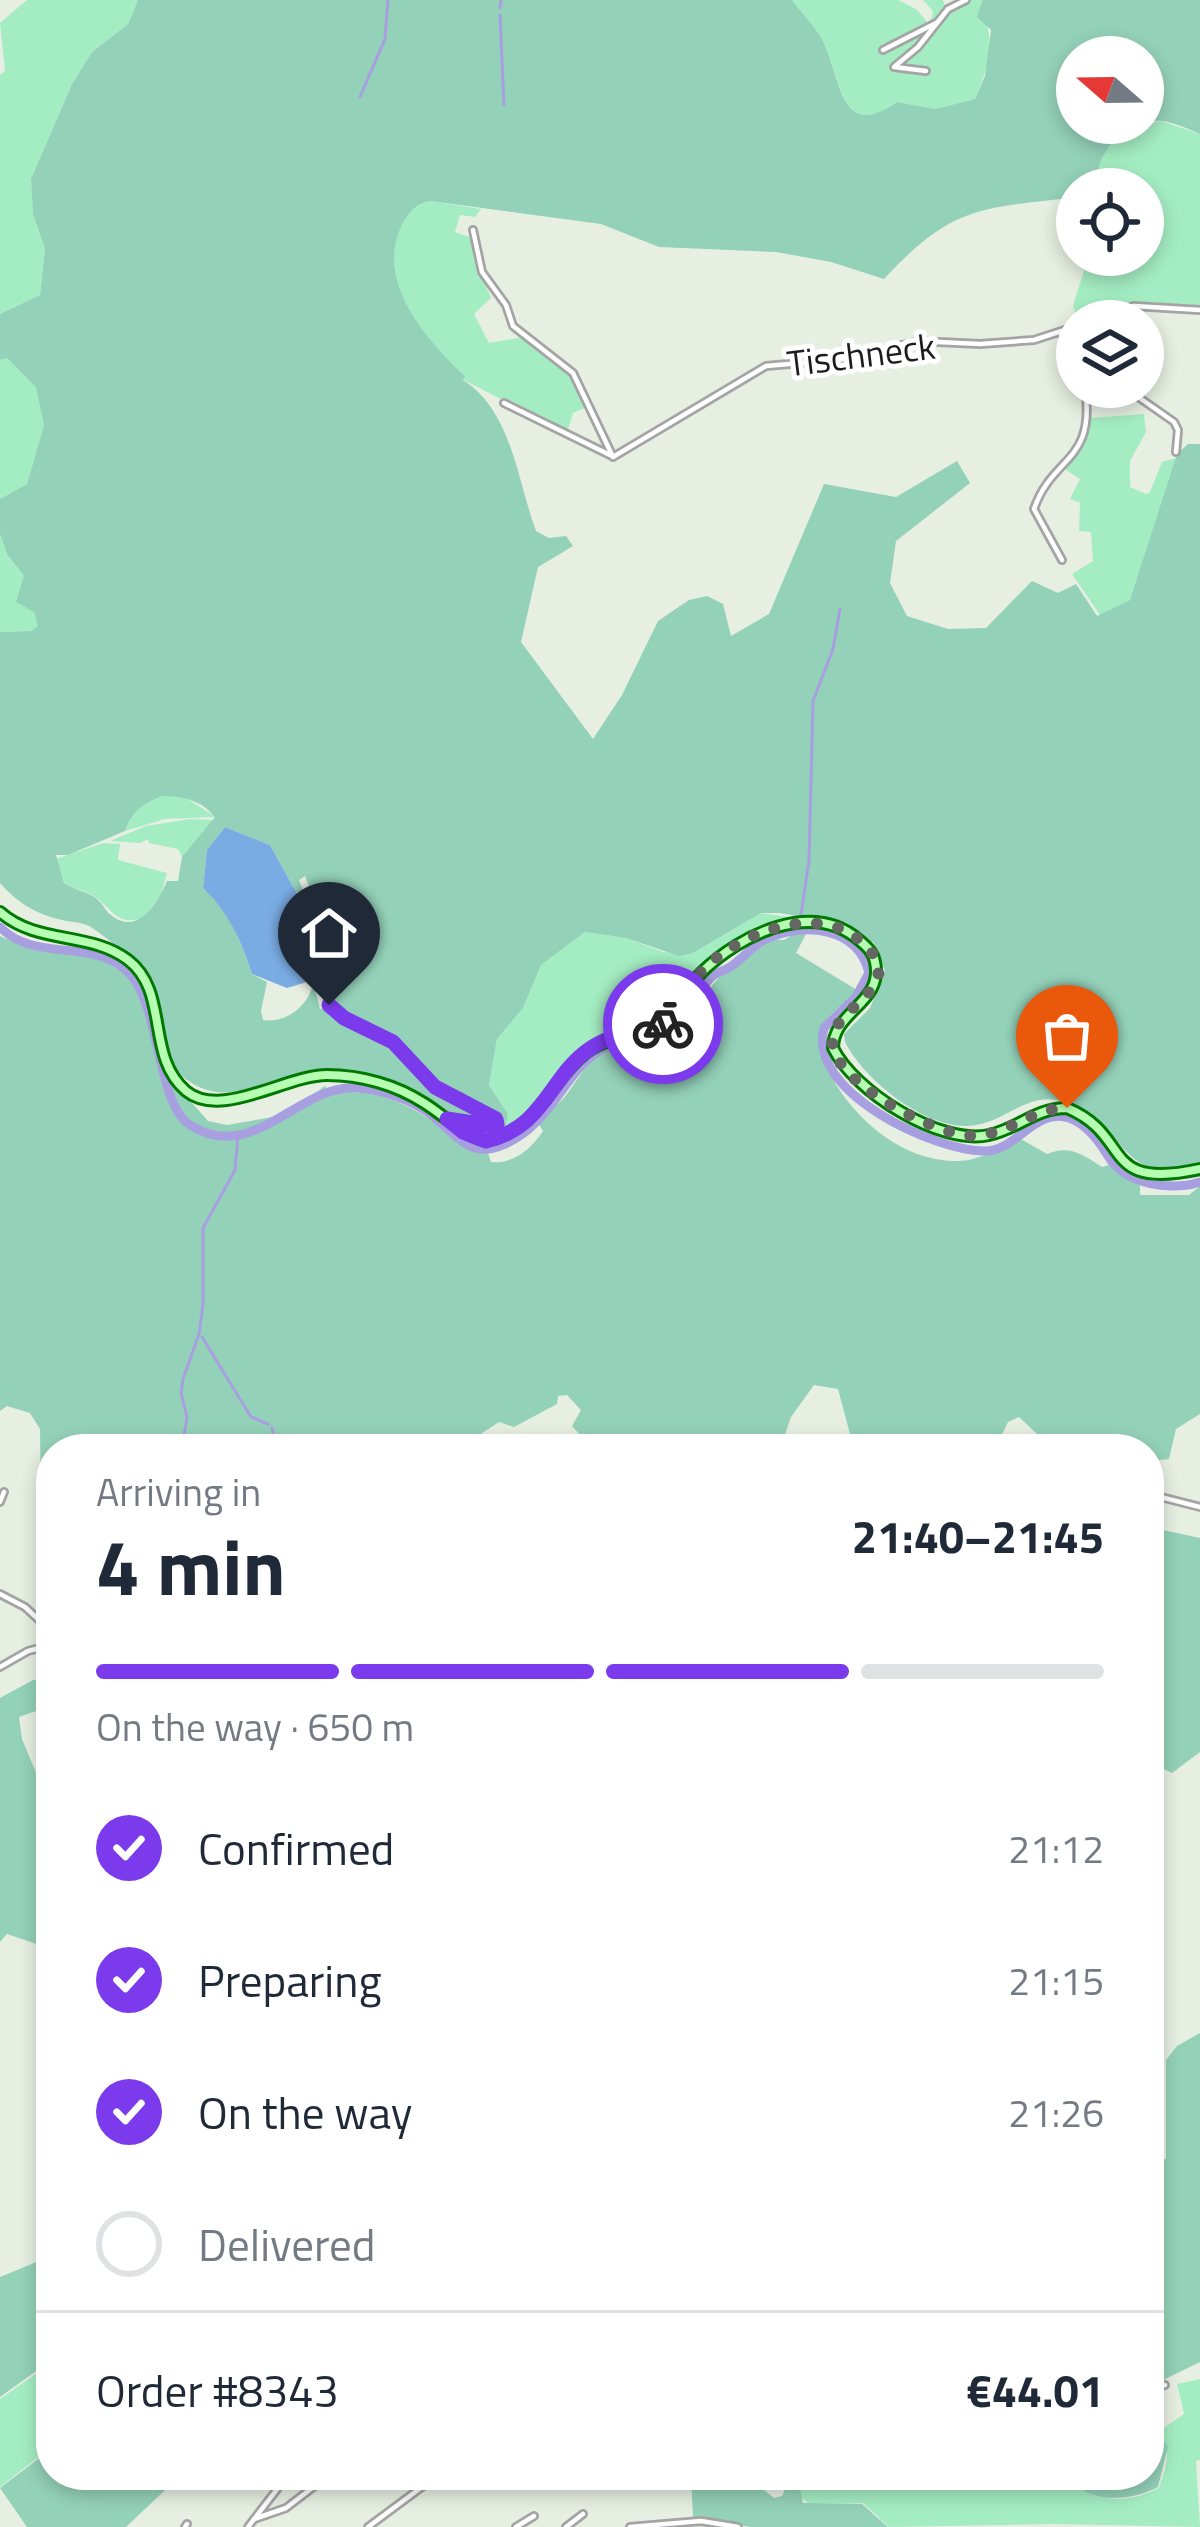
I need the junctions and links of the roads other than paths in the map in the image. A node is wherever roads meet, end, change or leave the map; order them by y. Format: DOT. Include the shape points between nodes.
graph roads {
  1 [pos="966,0"];
  2 [pos="938,22"];
  3 [pos="883,50"];
  4 [pos="926,70"];
  5 [pos="473,230"];
  6 [pos="1164,308"];
  7 [pos="1200,310"];
  8 [pos="1056,335"];
  9 [pos="504,403"];
  10 [pos="1088,408"];
  11 [pos="1154,408"];
  12 [pos="1176,452"];
  13 [pos="613,457"];
  14 [pos="1062,560"];
  15 [pos="0,912"];
  16 [pos="305,976"];
  17 [pos="447,1119"];
  18 [pos="1200,1169"];
  19 [pos="4,1492"];
  20 [pos="1164,1498"];
  21 [pos="0,1502"];
  22 [pos="1200,1507"];
  23 [pos="0,1594"];
  24 [pos="36,1616"];
  25 [pos="36,1648"];
  26 [pos="0,1667"];
  27 [pos="276,2490"];
  28 [pos="310,2490"];
  29 [pos="418,2490"];
  30 [pos="583,2514"];
  31 [pos="534,2516"];
  32 [pos="254,2519"];
  33 [pos="248,2527"];
  34 [pos="368,2527"];
  35 [pos="516,2527"];
  36 [pos="566,2527"];
  37 [pos="630,2527"];
  38 [pos="738,2527"];
  1 -- 2 [label="street"];
  2 -- 3 [label="street"];
  2 -- 4 [label="street" via="894,67"];
  5 -- 13 [label="street" via="482,272 514,326 573,374"];
  6 -- 7 [label="street"];
  8 -- 13 [label="street, Tischneck" via="918,341 847,359 777,363"];
  9 -- 13 [label="street"];
  10 -- 14 [label="street" via="1085,433 1034,509"];
  11 -- 12 [label="street" via="1178,430"];
  15 -- 17 [label="main road" via="30,932 132,963 149,984 172,1073 199,1099 326,1075 381,1084"];
  16 -- 17 [label="street" via="324,984 334,1011 393,1042 426,1080 497,1125"];
  17 -- 18 [label="main road" via="486,1141 512,1132 592,1048 669,1021 713,962 774,928 812,922 850,933 873,956 873,988 837,1026 833,1048 890,1106 980,1136 1067,1108 1144,1174"];
  19 -- 21 [label="street"];
  20 -- 22 [label="street"];
  23 -- 24 [label="street"];
  25 -- 26 [label="street"];
  27 -- 32 [label="street"];
  28 -- 32 [label="street"];
  29 -- 34 [label="street"];
  30 -- 36 [label="street"];
  31 -- 35 [label="street"];
  32 -- 33 [label="street"];
  37 -- 38 [label="street"];
}
